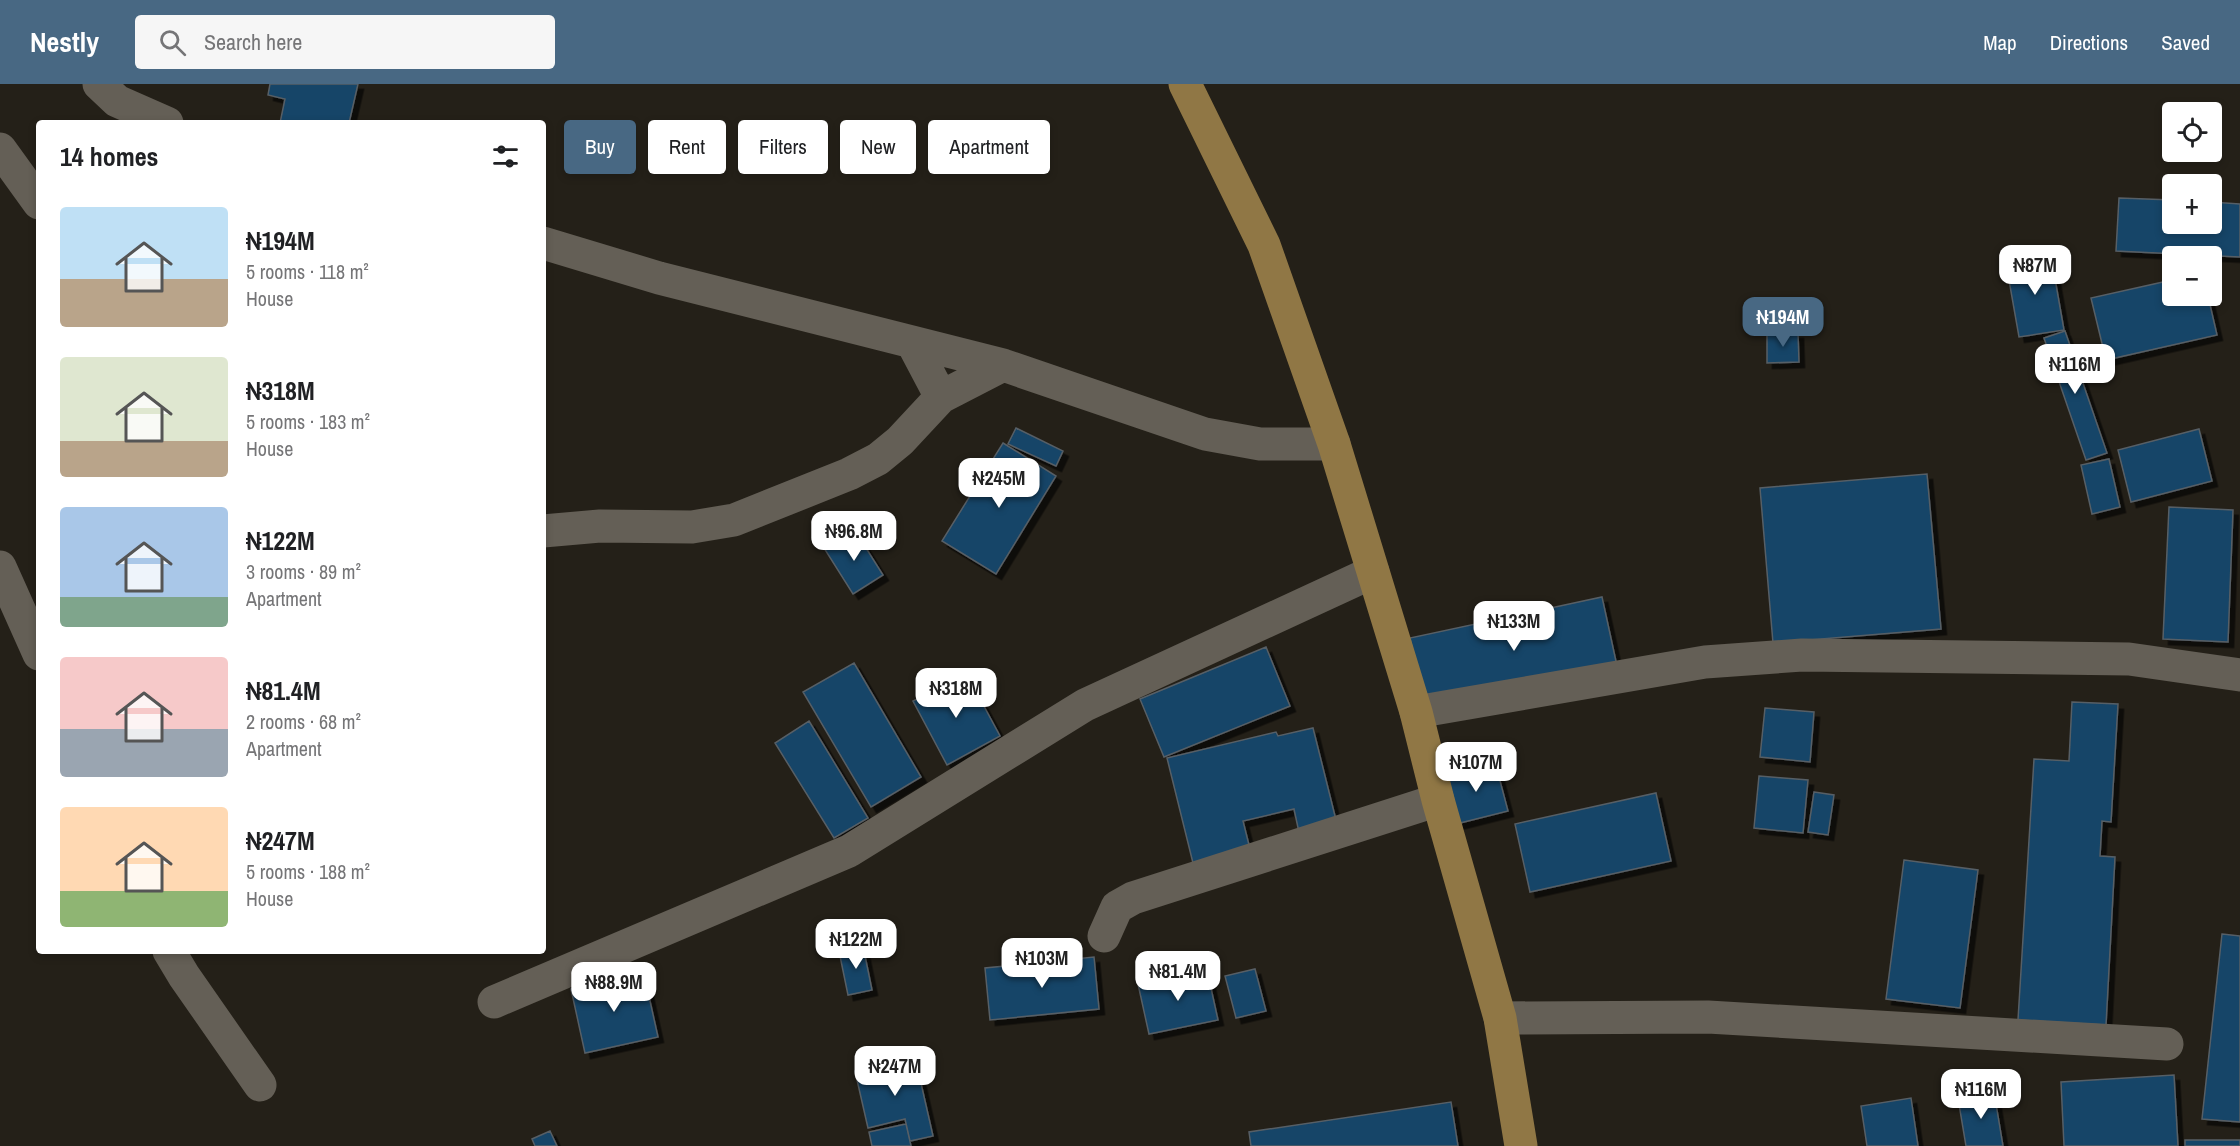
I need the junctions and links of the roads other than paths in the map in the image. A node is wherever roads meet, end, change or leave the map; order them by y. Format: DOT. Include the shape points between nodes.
graph roads {
  1 [pos="99,84"];
  2 [pos="1185,84"];
  3 [pos="160,120"];
  4 [pos="0,148"];
  5 [pos="36,199"];
  6 [pos="546,244"];
  7 [pos="912,342"];
  8 [pos="1003,365"];
  9 [pos="941,397"];
  10 [pos="1335,444"];
  11 [pos="546,531"];
  12 [pos="0,567"];
  13 [pos="1372,572"];
  14 [pos="36,647"];
  15 [pos="2240,675"];
  16 [pos="1416,712"];
  17 [pos="1438,800"];
  18 [pos="1104,936"];
  19 [pos="171,954"];
  20 [pos="494,1002"];
  21 [pos="1500,1018"];
  22 [pos="2167,1044"];
  23 [pos="260,1085"];
  24 [pos="1521,1146"];
  1 -- 3 [label="street" via="117,101"];
  2 -- 10 [label="main road" via="1264,245"];
  4 -- 5 [label="street"];
  6 -- 7 [label="street" via="659,278"];
  7 -- 8 [label="street"];
  7 -- 9 [label="street"];
  8 -- 9 [label="street"];
  8 -- 10 [label="street" via="1204,434 1260,444"];
  9 -- 11 [label="street" via="878,459 734,520 692,527 600,526"];
  10 -- 13 [label="main road"];
  12 -- 14 [label="street"];
  13 -- 16 [label="main road"];
  13 -- 20 [label="street" via="1085,705 849,851"];
  15 -- 16 [label="street" via="2129,659 1802,655 1705,662"];
  16 -- 17 [label="main road"];
  17 -- 18 [label="street" via="1133,898 1117,907"];
  17 -- 21 [label="main road"];
  19 -- 23 [label="street"];
  21 -- 22 [label="street" via="1708,1017"];
  21 -- 24 [label="main road"];
}
